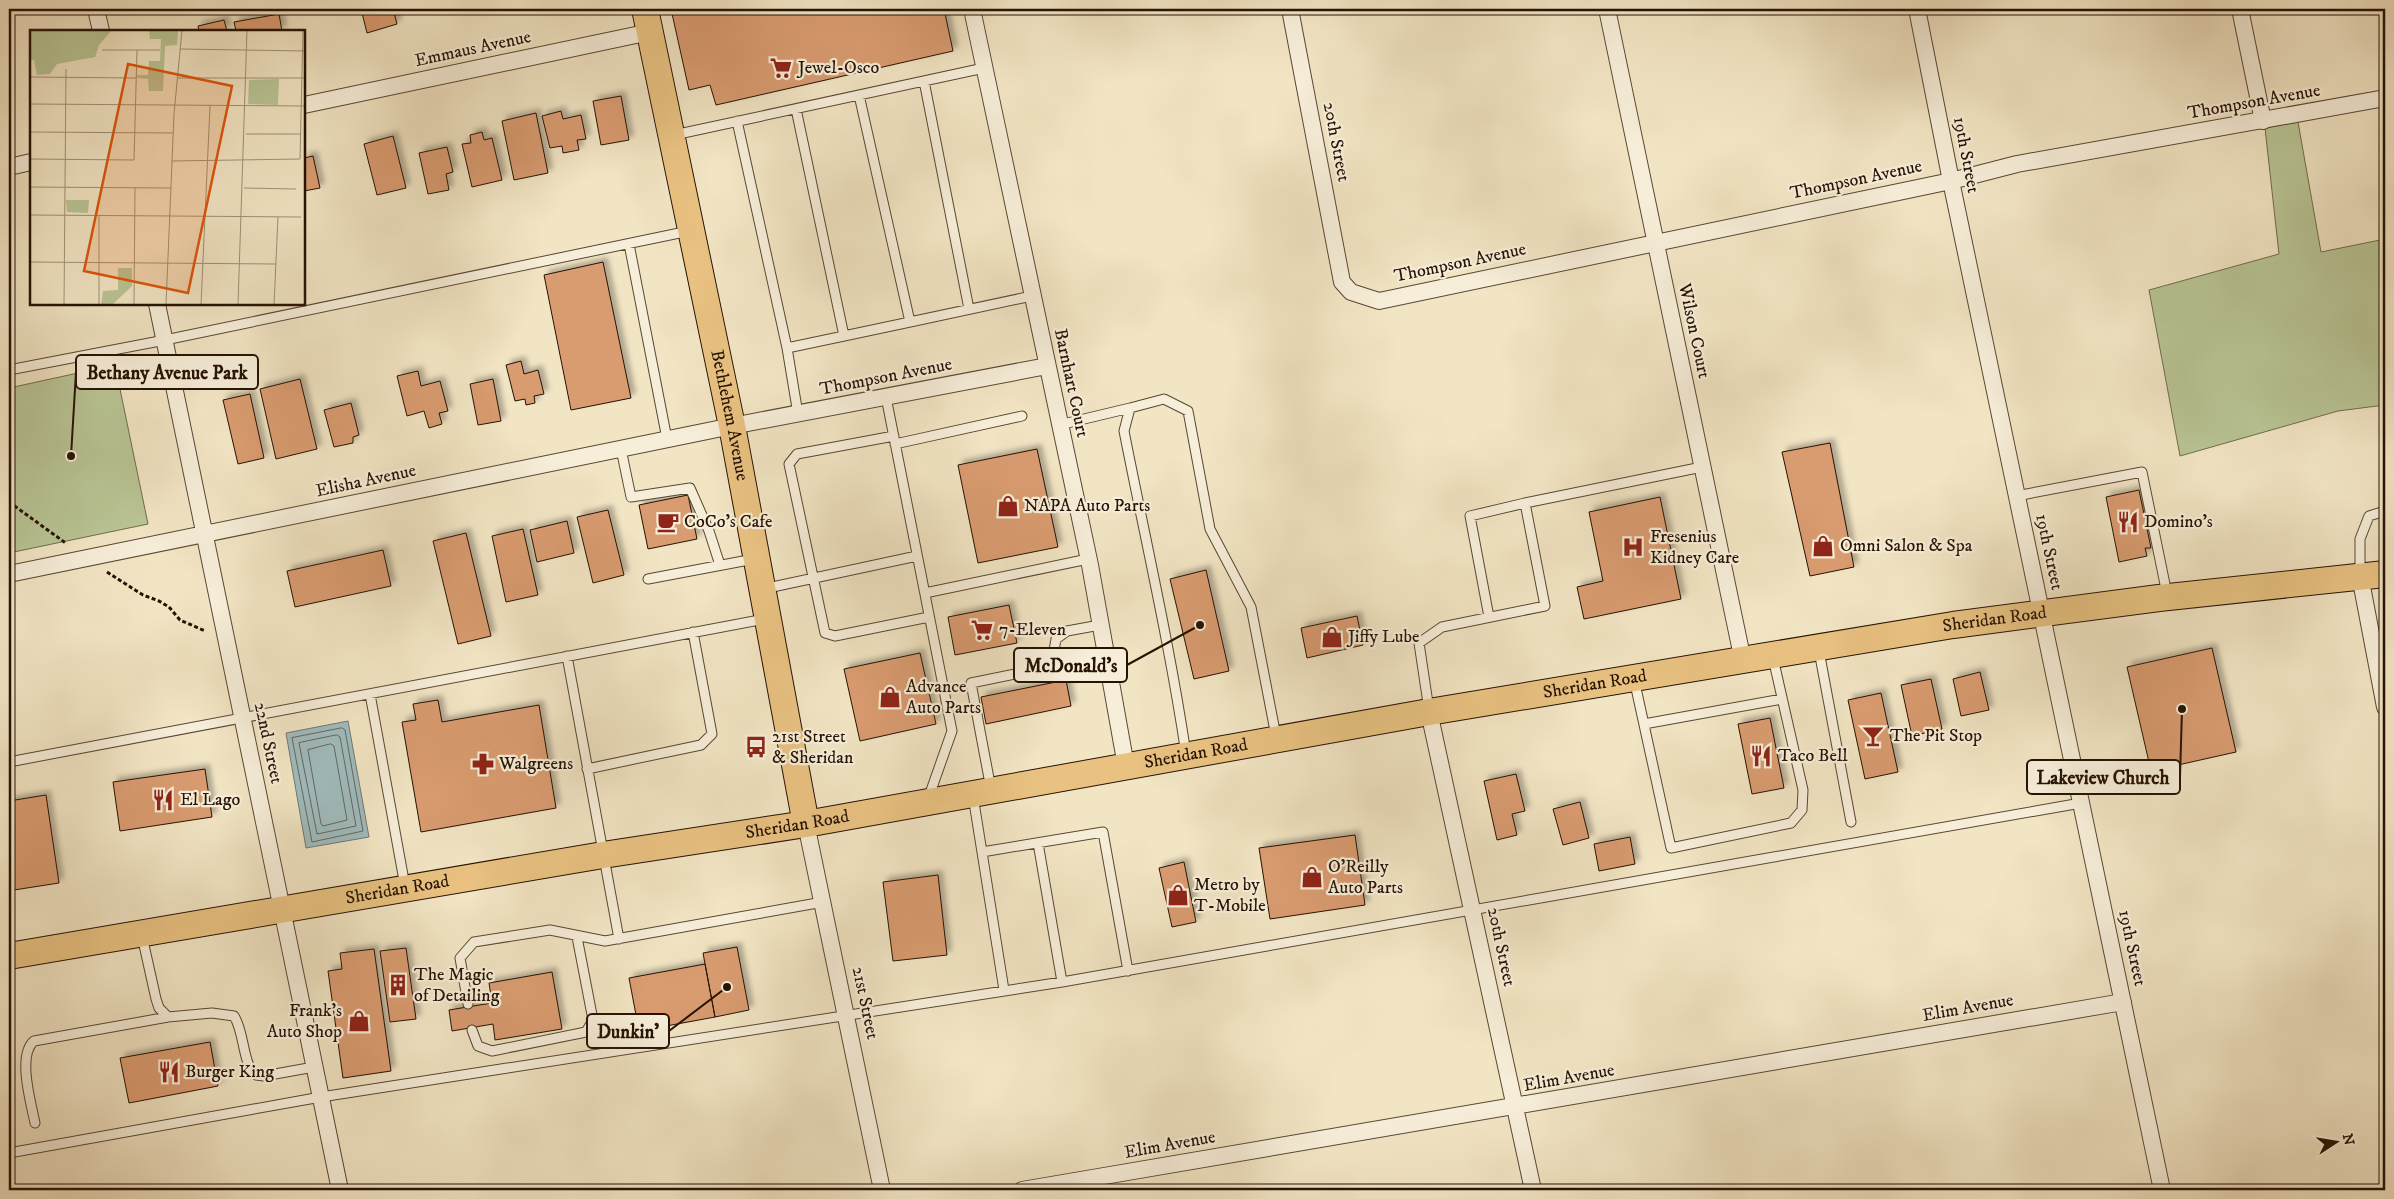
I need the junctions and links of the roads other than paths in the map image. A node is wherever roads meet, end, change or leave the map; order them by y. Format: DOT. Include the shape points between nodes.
graph roads {
  1 [pos="96,9"];
  2 [pos="972,9"];
  3 [pos="1290,9"];
  4 [pos="1607,9"];
  5 [pos="1917,9"];
  6 [pos="2240,9"];
  7 [pos="648,20"];
  8 [pos="101,30"];
  9 [pos="984,68"];
  10 [pos="924,80"];
  11 [pos="859,95"];
  12 [pos="2385,98"];
  13 [pos="305,105"];
  14 [pos="796,109"];
  15 [pos="2262,121"];
  16 [pos="737,122"];
  17 [pos="672,136"];
  18 [pos="30,162"];
  19 [pos="9,167"];
  20 [pos="1951,181"];
  21 [pos="692,231"];
  22 [pos="1655,242"];
  23 [pos="629,244"];
  24 [pos="1342,282"];
  25 [pos="1032,296"];
  26 [pos="157,305"];
  27 [pos="969,309"];
  28 [pos="910,322"];
  29 [pos="844,336"];
  30 [pos="164,340"];
  31 [pos="787,348"];
  32 [pos="1047,366"];
  33 [pos="9,370"];
  34 [pos="886,397"];
  35 [pos="1130,408"];
  36 [pos="798,414"];
  37 [pos="1022,416"];
  38 [pos="1059,424"];
  39 [pos="732,426"];
  40 [pos="667,439"];
  41 [pos="894,440"];
  42 [pos="621,449"];
  43 [pos="1702,467"];
  44 [pos="2016,496"];
  45 [pos="1525,503"];
  46 [pos="2385,511"];
  47 [pos="204,534"];
  48 [pos="917,556"];
  49 [pos="757,558"];
  50 [pos="1088,559"];
  51 [pos="720,566"];
  52 [pos="9,574"];
  53 [pos="2373,575"];
  54 [pos="813,579"];
  55 [pos="648,580"];
  56 [pos="763,590"];
  57 [pos="925,592"];
  58 [pos="2168,597"];
  59 [pos="2041,614"];
  60 [pos="930,617"];
  61 [pos="768,618"];
  62 [pos="1489,618"];
  63 [pos="1100,625"];
  64 [pos="693,632"];
  65 [pos="1818,648"];
  66 [pos="568,656"];
  67 [pos="1773,656"];
  68 [pos="1743,661"];
  69 [pos="1634,679"];
  70 [pos="370,694"];
  71 [pos="1782,699"];
  72 [pos="2385,707"];
  73 [pos="1429,712"];
  74 [pos="242,718"];
  75 [pos="1644,724"];
  76 [pos="1276,739"];
  77 [pos="1186,755"];
  78 [pos="9,762"];
  79 [pos="1126,766"];
  80 [pos="588,769"];
  81 [pos="982,792"];
  82 [pos="927,802"];
  83 [pos="2081,804"];
  84 [pos="1851,822"];
  85 [pos="806,824"];
  86 [pos="1038,843"];
  87 [pos="982,852"];
  88 [pos="603,855"];
  89 [pos="406,888"];
  90 [pos="823,902"];
  91 [pos="282,909"];
  92 [pos="1472,910"];
  93 [pos="141,933"];
  94 [pos="577,937"];
  95 [pos="619,939"];
  96 [pos="9,956"];
  97 [pos="1128,971"];
  98 [pos="1062,982"];
  99 [pos="1004,990"];
  100 [pos="2123,1002"];
  101 [pos="468,1004"];
  102 [pos="847,1014"];
  103 [pos="168,1017"];
  104 [pos="472,1030"];
  105 [pos="314,1067"];
  106 [pos="321,1097"];
  107 [pos="1516,1107"];
  108 [pos="35,1123"];
  109 [pos="9,1153"];
  110 [pos="340,1190"];
  111 [pos="882,1190"];
  112 [pos="1022,1190"];
  113 [pos="1533,1190"];
  114 [pos="2162,1190"];
  1 -- 8 [label="street"];
  2 -- 9 [label="street, Barnhart Court"];
  3 -- 24 [label="street, 20th Street"];
  4 -- 22 [label="street, Wilson Court"];
  5 -- 20 [label="street, 19th Street"];
  6 -- 15 [label="street"];
  7 -- 13 [label="street, Emmaus Avenue"];
  7 -- 17 [label="main road, Bethlehem Avenue"];
  9 -- 10 [label="lane"];
  9 -- 25 [label="street, Barnhart Court"];
  10 -- 11 [label="lane"];
  10 -- 27 [label="lane"];
  11 -- 14 [label="lane"];
  11 -- 28 [label="lane"];
  12 -- 15 [label="street, Thompson Avenue"];
  14 -- 16 [label="lane"];
  14 -- 29 [label="lane"];
  15 -- 20 [label="street, Thompson Avenue" via="2017,164"];
  16 -- 17 [label="lane"];
  16 -- 31 [label="lane"];
  17 -- 21 [label="main road, Bethlehem Avenue"];
  18 -- 19 [label="street"];
  20 -- 22 [label="street, Thompson Avenue"];
  20 -- 44 [label="street, 19th Street"];
  21 -- 23 [label="lane"];
  21 -- 39 [label="main road, Bethlehem Avenue"];
  22 -- 24 [label="street, Thompson Avenue" via="1379,301 1351,292"];
  22 -- 43 [label="street, Wilson Court"];
  23 -- 30 [label="lane"];
  23 -- 40 [label="lane"];
  25 -- 27 [label="lane"];
  25 -- 32 [label="street, Barnhart Court"];
  26 -- 30 [label="street, 22nd Street"];
  27 -- 28 [label="lane"];
  28 -- 29 [label="lane"];
  29 -- 31 [label="lane"];
  30 -- 33 [label="lane"];
  30 -- 47 [label="street, 22nd Street"];
  31 -- 36 [label="lane"];
  32 -- 34 [label="street, Thompson Avenue"];
  32 -- 38 [label="street, Barnhart Court"];
  34 -- 36 [label="street, Thompson Avenue"];
  34 -- 41 [label="lane"];
  35 -- 38 [label="lane"];
  35 -- 76 [label="lane" via="1164,399 1188,411 1210,529 1250,606"];
  35 -- 77 [label="lane" via="1124,431 1175,679"];
  36 -- 39 [label="street, Thompson Avenue"];
  37 -- 41 [label="lane"];
  38 -- 50 [label="street, Barnhart Court"];
  39 -- 40 [label="street, Elisha Avenue"];
  39 -- 49 [label="main road, Bethlehem Avenue"];
  40 -- 42 [label="street, Elisha Avenue"];
  41 -- 48 [label="lane"];
  41 -- 54 [label="lane" via="797,454 789,464"];
  42 -- 47 [label="street, Elisha Avenue"];
  42 -- 51 [label="lane" via="631,497 690,488"];
  43 -- 45 [label="lane"];
  43 -- 68 [label="street, Wilson Court"];
  44 -- 58 [label="lane" via="2142,472"];
  44 -- 59 [label="street, 19th Street"];
  45 -- 62 [label="lane" via="1470,516"];
  45 -- 62 [label="lane" via="1545,606"];
  46 -- 53 [label="lane" via="2369,516 2360,539"];
  47 -- 52 [label="street, Elisha Avenue"];
  47 -- 74 [label="street, 22nd Street"];
  48 -- 54 [label="lane"];
  48 -- 57 [label="lane"];
  49 -- 51 [label="lane"];
  49 -- 56 [label="main road, Bethlehem Avenue"];
  50 -- 57 [label="lane"];
  50 -- 63 [label="street, Barnhart Court"];
  51 -- 55 [label="lane"];
  53 -- 58 [label="main road, Sheridan Road"];
  53 -- 72 [label="street"];
  54 -- 56 [label="lane"];
  54 -- 60 [label="lane" via="825,633 835,636"];
  56 -- 61 [label="main road, Bethlehem Avenue"];
  57 -- 60 [label="lane"];
  58 -- 59 [label="main road, Sheridan Road"];
  59 -- 65 [label="main road, Sheridan Road"];
  59 -- 83 [label="street, 19th Street"];
  60 -- 82 [label="lane" via="952,731"];
  61 -- 64 [label="lane"];
  61 -- 85 [label="main road, Bethlehem Avenue"];
  62 -- 73 [label="lane" via="1442,628 1419,643"];
  63 -- 79 [label="street, Barnhart Court"];
  63 -- 81 [label="lane" via="1067,631 1056,639 1052,662 1044,668 972,683"];
  64 -- 66 [label="lane"];
  64 -- 80 [label="lane" via="712,734 700,745"];
  65 -- 67 [label="main road, Sheridan Road"];
  65 -- 84 [label="lane"];
  66 -- 70 [label="lane"];
  66 -- 80 [label="lane"];
  67 -- 68 [label="main road, Sheridan Road"];
  67 -- 71 [label="lane"];
  68 -- 69 [label="main road, Sheridan Road"];
  69 -- 73 [label="main road, Sheridan Road"];
  69 -- 75 [label="lane"];
  70 -- 74 [label="lane"];
  70 -- 89 [label="lane"];
  71 -- 75 [label="lane"];
  71 -- 75 [label="lane" via="1803,790 1802,810 1791,823 1672,848"];
  73 -- 76 [label="main road, Sheridan Road"];
  73 -- 92 [label="street, 20th Street"];
  74 -- 78 [label="lane"];
  74 -- 91 [label="street, 22nd Street"];
  76 -- 77 [label="main road, Sheridan Road"];
  77 -- 79 [label="main road, Sheridan Road"];
  79 -- 81 [label="main road, Sheridan Road"];
  80 -- 88 [label="lane"];
  81 -- 82 [label="main road, Sheridan Road"];
  81 -- 87 [label="lane"];
  82 -- 85 [label="main road, Sheridan Road"];
  83 -- 92 [label="lane"];
  83 -- 100 [label="street, 19th Street"];
  85 -- 88 [label="main road, Sheridan Road"];
  85 -- 90 [label="street, 21st Street"];
  86 -- 87 [label="lane"];
  86 -- 97 [label="lane" via="1103,832"];
  86 -- 98 [label="lane"];
  87 -- 99 [label="lane"];
  88 -- 89 [label="main road, Sheridan Road"];
  88 -- 95 [label="lane"];
  89 -- 91 [label="main road, Sheridan Road"];
  90 -- 95 [label="lane"];
  90 -- 102 [label="street, 21st Street"];
  91 -- 93 [label="main road, Sheridan Road"];
  91 -- 105 [label="street, 22nd Street"];
  92 -- 97 [label="lane"];
  92 -- 107 [label="street, 20th Street"];
  93 -- 96 [label="main road, Sheridan Road"];
  93 -- 103 [label="lane" via="159,1008"];
  94 -- 95 [label="lane" via="605,942"];
  94 -- 101 [label="lane" via="550,930 474,942 460,958"];
  94 -- 104 [label="lane" via="593,1020 586,1032 492,1051 478,1046"];
  97 -- 98 [label="lane"];
  98 -- 99 [label="lane"];
  99 -- 102 [label="lane"];
  100 -- 107 [label="street, Elim Avenue"];
  100 -- 114 [label="street, 19th Street"];
  102 -- 106 [label="lane"];
  102 -- 111 [label="street, 21st Street"];
  103 -- 105 [label="lane" via="212,1013 234,1016 242,1034 248,1065 256,1075"];
  103 -- 108 [label="lane" via="34,1041 26,1052 26,1065"];
  105 -- 106 [label="street, 22nd Street"];
  106 -- 109 [label="lane"];
  106 -- 110 [label="street, 22nd Street"];
  107 -- 112 [label="street, Elim Avenue"];
  107 -- 113 [label="street, 20th Street"];
}
